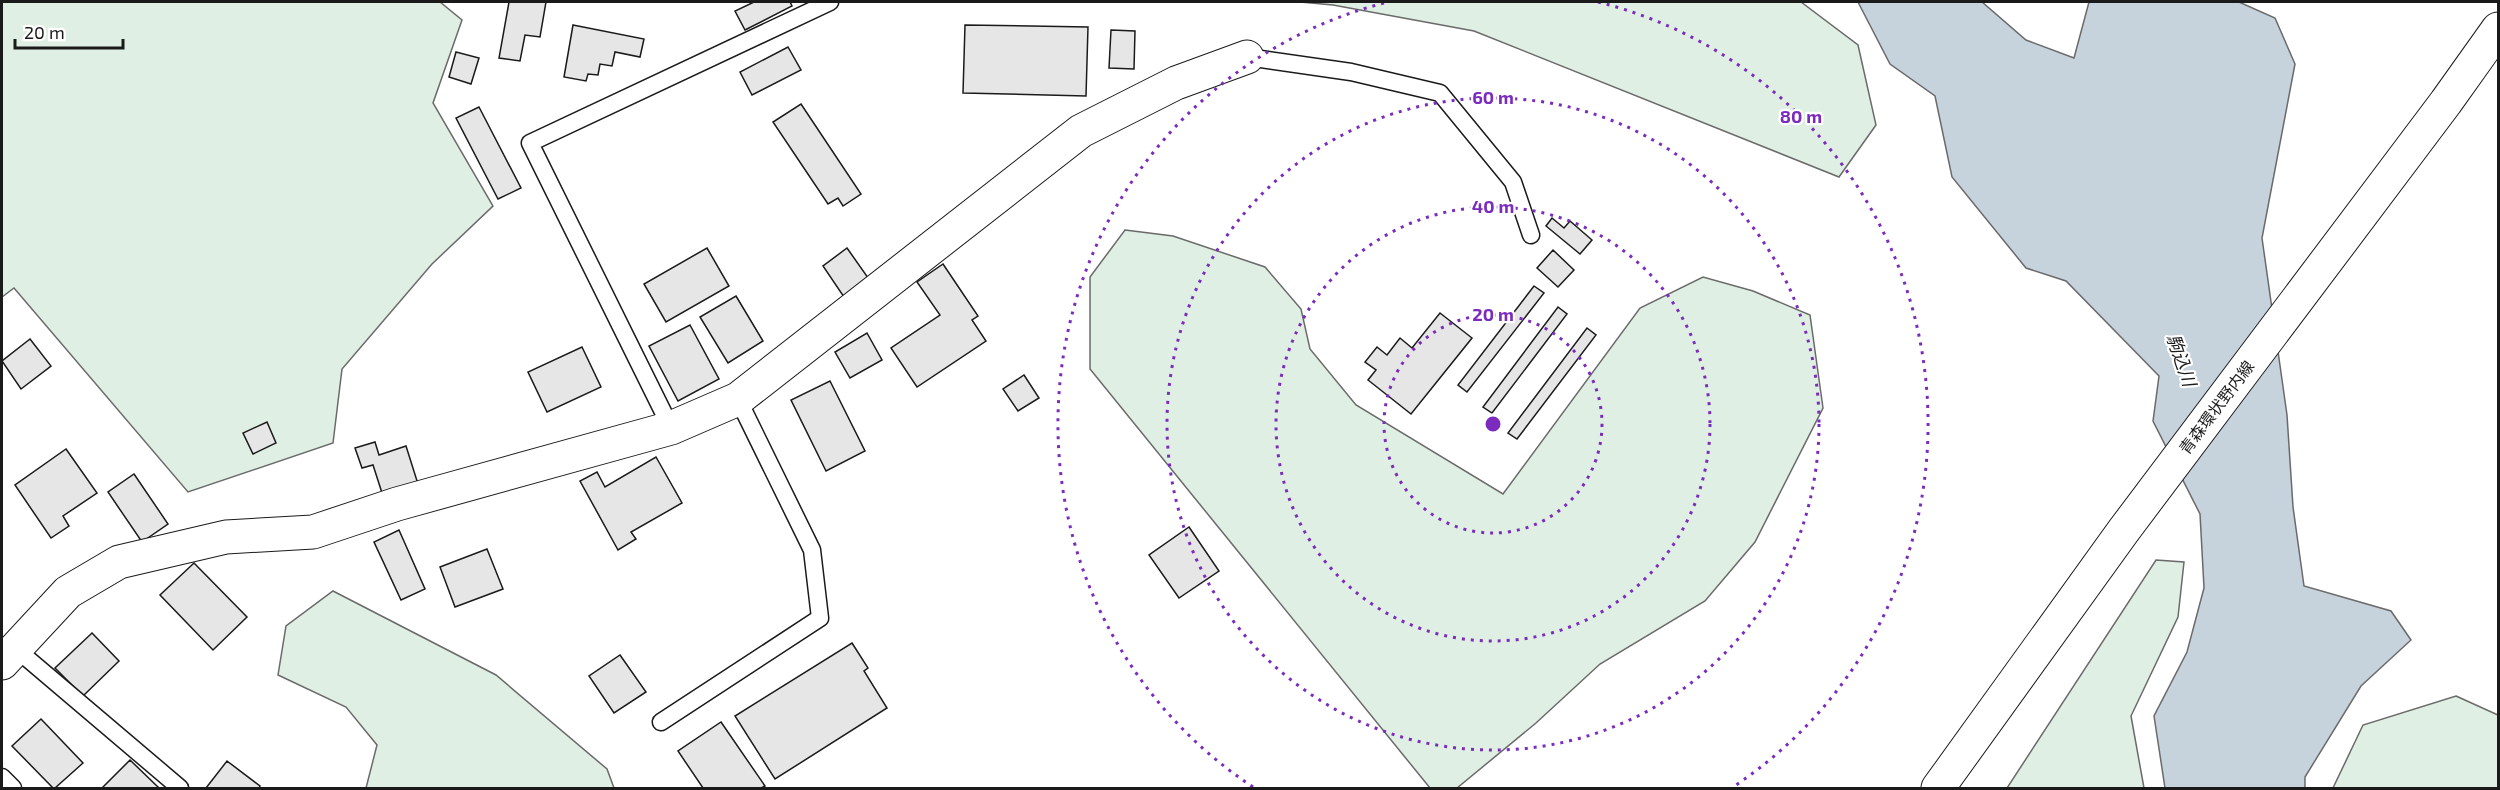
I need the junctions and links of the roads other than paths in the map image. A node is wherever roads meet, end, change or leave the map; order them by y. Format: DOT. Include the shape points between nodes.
graph roads {
  1 [pos="830,2"];
  2 [pos="2499,29"];
  3 [pos="1247,57"];
  4 [pos="1531,235"];
  5 [pos="738,399"];
  6 [pos="671,428"];
  7 [pos="8,655"];
  8 [pos="661,722"];
  9 [pos="2,777"];
  10 [pos="13,789"];
  11 [pos="180,789"];
  12 [pos="1938,789"];
  1 -- 6 [label="lane" via="530,143"];
  2 -- 12 [label="street, 青森環状野内線" via="2124,530"];
  3 -- 4 [label="lane" via="1351,72 1440,93 1513,182"];
  3 -- 5 [label="street" via="1176,82 1081,131"];
  5 -- 6 [label="street"];
  5 -- 8 [label="lane" via="812,550 820,618"];
  6 -- 7 [label="street" via="313,531 226,537 119,562 68,592"];
  7 -- 11 [label="lane"];
  9 -- 10 [label="lane"];
}
